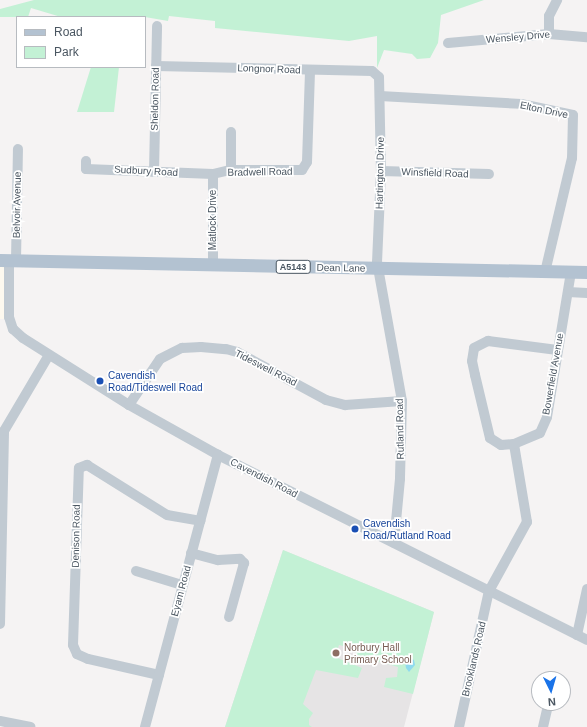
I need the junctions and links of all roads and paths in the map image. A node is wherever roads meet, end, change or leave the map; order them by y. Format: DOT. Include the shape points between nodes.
graph roads {
  1 [pos="557,0"];
  2 [pos="157,26"];
  3 [pos="549,34"];
  4 [pos="587,37"];
  5 [pos="448,43"];
  6 [pos="156,66"];
  7 [pos="310,71"];
  8 [pos="380,77"];
  9 [pos="380,96"];
  10 [pos="231,132"];
  11 [pos="18,149"];
  12 [pos="86,161"];
  13 [pos="231,170"];
  14 [pos="381,171"];
  15 [pos="154,172"];
  16 [pos="213,174"];
  17 [pos="489,174"];
  18 [pos="8,261"];
  19 [pos="213,265"];
  20 [pos="377,269"];
  21 [pos="545,272"];
  22 [pos="571,272"];
  23 [pos="587,272"];
  24 [pos="568,292"];
  25 [pos="587,293"];
  26 [pos="557,350"];
  27 [pos="49,355"];
  28 [pos="402,401"];
  29 [pos="129,405"];
  30 [pos="514,444"];
  31 [pos="218,455"];
  32 [pos="200,521"];
  33 [pos="394,543"];
  34 [pos="191,553"];
  35 [pos="136,571"];
  36 [pos="182,585"];
  37 [pos="587,589"];
  38 [pos="489,592"];
  39 [pos="229,617"];
  40 [pos="0,624"];
  41 [pos="576,635"];
  42 [pos="587,640"];
  43 [pos="159,675"];
  44 [pos="547,711"];
  45 [pos="0,721"];
  46 [pos="30,727"];
  47 [pos="145,727"];
  48 [pos="459,727"];
  49 [pos="543,727"];
  1 -- 3 [label="street" via="551,9"];
  2 -- 6 [label="street, Sheldon Road"];
  3 -- 4 [label="street, Wensley Drive"];
  3 -- 5 [label="street, Wensley Drive"];
  6 -- 7 [label="street, Longnor Road"];
  6 -- 15 [label="street, Sheldon Road"];
  7 -- 8 [label="street, Longnor Road" via="372,71"];
  7 -- 13 [label="street, Bradwell Road" via="307,162 302,170"];
  8 -- 9 [label="street, Hartington Drive"];
  9 -- 14 [label="street, Hartington Drive"];
  9 -- 21 [label="street, Elton Drive" via="521,104 572,115 572,158"];
  10 -- 13 [label="street"];
  11 -- 18 [label="street, Belvoir Avenue"];
  12 -- 15 [label="street, Sudbury Road" via="86,169"];
  13 -- 16 [label="street, Bradwell Road"];
  14 -- 17 [label="street, Winsfield Road"];
  14 -- 20 [label="street, Hartington Drive"];
  15 -- 16 [label="street, Sudbury Road"];
  16 -- 19 [label="street, Matlock Drive"];
  18 -- 19 [label="main road, Dean Lane / A5143"];
  18 -- 27 [label="street, Cavendish Road" via="10,324 23,338"];
  19 -- 20 [label="main road, Dean Lane / A5143"];
  20 -- 21 [label="main road, Dean Lane / A5143"];
  20 -- 28 [label="street, Rutland Road"];
  21 -- 22 [label="main road, Dean Lane / A5143"];
  22 -- 23 [label="main road, Dean Lane / A5143"];
  22 -- 24 [label="street, Bowerfield Avenue"];
  24 -- 25 [label="street"];
  24 -- 26 [label="street, Bowerfield Avenue"];
  26 -- 30 [label="street, Bowerfield Avenue" via="547,417 540,433"];
  26 -- 30 [label="street" via="488,341 474,348 474,375 490,438 501,445"];
  27 -- 29 [label="street, Cavendish Road"];
  27 -- 40 [label="street" via="4,431"];
  28 -- 29 [label="street, Tideswell Road" via="345,405 326,400 237,352 226,348 201,347 175,350 160,359"];
  28 -- 33 [label="street, Rutland Road" via="400,479"];
  29 -- 31 [label="street, Cavendish Road"];
  30 -- 38 [label="street" via="527,522"];
  31 -- 32 [label="street, Eyam Road"];
  31 -- 33 [label="street, Cavendish Road"];
  32 -- 34 [label="street, Eyam Road"];
  32 -- 43 [label="street, Denison Road" via="167,515 87,466 79,468 73,645 77,654 88,660"];
  33 -- 38 [label="street, Cavendish Road"];
  34 -- 36 [label="street, Eyam Road"];
  34 -- 39 [label="street" via="218,560 240,559 244,563"];
  35 -- 36 [label="street"];
  36 -- 43 [label="street, Eyam Road"];
  37 -- 41 [label="street"];
  38 -- 41 [label="street, Cavendish Road"];
  38 -- 48 [label="street, Brooklands Road"];
  41 -- 42 [label="street, Cavendish Road"];
  43 -- 47 [label="street, Eyam Road"];
  44 -- 49 [label="street"];
  45 -- 46 [label="street"];
}
